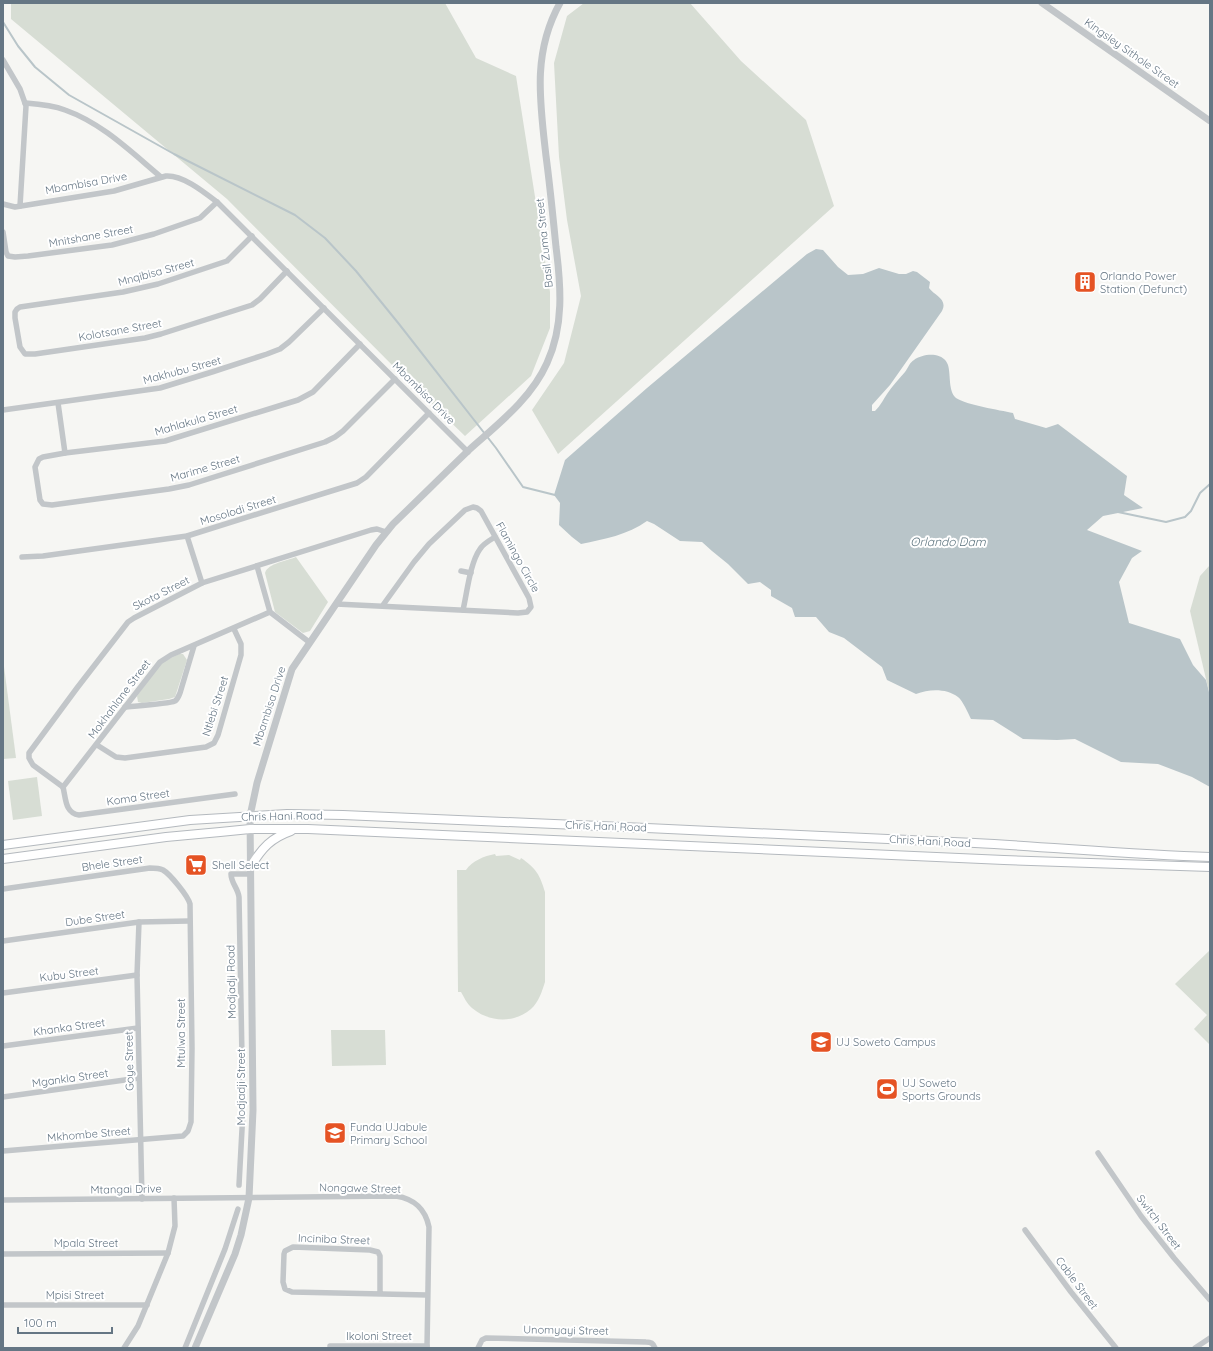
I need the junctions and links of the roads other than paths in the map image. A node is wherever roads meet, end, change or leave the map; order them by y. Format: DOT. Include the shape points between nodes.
graph roads {
  1 [pos="560,3"];
  2 [pos="1042,3"];
  3 [pos="3,60"];
  4 [pos="25,102"];
  5 [pos="1210,120"];
  6 [pos="161,177"];
  7 [pos="217,202"];
  8 [pos="3,204"];
  9 [pos="20,206"];
  10 [pos="3,232"];
  11 [pos="252,236"];
  12 [pos="286,271"];
  13 [pos="324,308"];
  14 [pos="15,318"];
  15 [pos="360,344"];
  16 [pos="395,379"];
  17 [pos="58,403"];
  18 [pos="3,410"];
  19 [pos="429,413"];
  20 [pos="468,452"];
  21 [pos="65,453"];
  22 [pos="386,532"];
  23 [pos="187,536"];
  24 [pos="495,537"];
  25 [pos="22,557"];
  26 [pos="257,566"];
  27 [pos="461,571"];
  28 [pos="471,573"];
  29 [pos="202,583"];
  30 [pos="336,604"];
  31 [pos="383,605"];
  32 [pos="463,610"];
  33 [pos="270,612"];
  34 [pos="234,629"];
  35 [pos="309,642"];
  36 [pos="194,646"];
  37 [pos="125,707"];
  38 [pos="97,745"];
  39 [pos="63,787"];
  40 [pos="235,794"];
  41 [pos="250,816"];
  42 [pos="250,829"];
  43 [pos="298,829"];
  44 [pos="1004,844"];
  45 [pos="3,845"];
  46 [pos="1210,857"];
  47 [pos="3,859"];
  48 [pos="1004,860"];
  49 [pos="1210,868"];
  50 [pos="251,870"];
  51 [pos="3,889"];
  52 [pos="189,921"];
  53 [pos="138,922"];
  54 [pos="3,941"];
  55 [pos="138,975"];
  56 [pos="3,993"];
  57 [pos="138,1028"];
  58 [pos="3,1046"];
  59 [pos="139,1078"];
  60 [pos="3,1097"];
  61 [pos="253,1110"];
  62 [pos="243,1111"];
  63 [pos="178,1137"];
  64 [pos="140,1140"];
  65 [pos="3,1151"];
  66 [pos="1098,1153"];
  67 [pos="239,1185"];
  68 [pos="174,1198"];
  69 [pos="249,1198"];
  70 [pos="142,1199"];
  71 [pos="3,1200"];
  72 [pos="238,1209"];
  73 [pos="1024,1230"];
  74 [pos="225,1249"];
  75 [pos="168,1253"];
  76 [pos="3,1254"];
  77 [pos="235,1254"];
  78 [pos="380,1294"];
  79 [pos="427,1295"];
  80 [pos="1210,1300"];
  81 [pos="3,1305"];
  82 [pos="148,1305"];
  83 [pos="1210,1338"];
  84 [pos="330,1346"];
  85 [pos="378,1347"];
  86 [pos="427,1347"];
  87 [pos="124,1348"];
  88 [pos="185,1348"];
  89 [pos="195,1348"];
  90 [pos="478,1348"];
  91 [pos="655,1348"];
  92 [pos="1116,1348"];
  93 [pos="1195,1348"];
  1 -- 20 [label="street, Basil Zuma Street" via="545,39 540,64 541,113 560,288 558,330 543,372 530,391"];
  2 -- 5 [label="street, Kingsley Sithole Street"];
  3 -- 4 [label="street"];
  4 -- 6 [label="street" via="65,110 85,119 123,144"];
  4 -- 9 [label="street"];
  6 -- 7 [label="street, Mbambisa Drive" via="183,179"];
  6 -- 9 [label="street, Mbambisa Drive" via="114,191"];
  7 -- 10 [label="street, Mnitshane Street" via="200,218 154,234 112,244 36,255 8,256"];
  7 -- 11 [label="street, Mbambisa Drive"];
  8 -- 9 [label="street, Mbambisa Drive"];
  11 -- 12 [label="street, Mbambisa Drive"];
  11 -- 14 [label="street, Mnqibisa Street" via="231,258 220,264 136,290 25,306 17,309"];
  12 -- 13 [label="street, Mbambisa Drive"];
  12 -- 14 [label="street, Kolotsane Street" via="252,305 161,334 133,340 28,354 22,352 20,347"];
  13 -- 15 [label="street, Mbambisa Drive"];
  13 -- 17 [label="street, Makhubu Street" via="290,342 267,354 160,388"];
  15 -- 16 [label="street, Mbambisa Drive"];
  15 -- 21 [label="street, Mahlakula Street" via="313,392 298,400 165,441"];
  16 -- 19 [label="street, Mbambisa Drive"];
  16 -- 21 [label="street, Marime Street" via="336,437 189,485 52,505 43,504 40,500 36,464 43,457"];
  17 -- 18 [label="street, Makhubu Street"];
  17 -- 21 [label="street"];
  19 -- 20 [label="street, Mbambisa Drive"];
  19 -- 23 [label="street, Mosolodi Street" via="357,483"];
  20 -- 22 [label="street, Mbambisa Drive"];
  22 -- 26 [label="street, Skota Street" via="371,530"];
  22 -- 30 [label="street, Mbambisa Drive"];
  23 -- 25 [label="street, Mosolodi Street"];
  23 -- 29 [label="street"];
  24 -- 28 [label="street" via="479,550"];
  24 -- 31 [label="street, Flamingo Circle" via="481,511 469,507 429,544"];
  24 -- 32 [label="street, Flamingo Circle" via="531,602 531,609 523,613"];
  26 -- 29 [label="street, Skota Street"];
  26 -- 33 [label="street"];
  27 -- 28 [label="street"];
  28 -- 32 [label="street"];
  29 -- 39 [label="street, Skota Street" via="128,622 29,752 33,765"];
  30 -- 31 [label="street, Flamingo Circle"];
  30 -- 35 [label="street, Mbambisa Drive"];
  31 -- 32 [label="street, Flamingo Circle"];
  33 -- 34 [label="street, Mokhahlane Street"];
  33 -- 35 [label="street"];
  34 -- 36 [label="street, Mokhahlane Street"];
  34 -- 38 [label="street, Ntlebi Street" via="241,644 241,656 214,743 125,758 116,757"];
  35 -- 41 [label="street, Mbambisa Drive" via="288,677"];
  36 -- 37 [label="street, Mokhahlane Street" via="160,662"];
  36 -- 37 [label="street" via="176,699 170,702"];
  37 -- 38 [label="street, Mokhahlane Street"];
  38 -- 39 [label="street, Mokhahlane Street"];
  39 -- 40 [label="street, Koma Street" via="69,810 79,815"];
  41 -- 42 [label="street, Modjadji Street"];
  41 -- 44 [label="main road, Chris Hani Road" via="343,815"];
  41 -- 45 [label="main road, Chris Hani Road" via="190,820"];
  42 -- 43 [label="main road, Chris Hani Road"];
  42 -- 47 [label="main road, Chris Hani Road" via="166,837"];
  42 -- 50 [label="street, Modjadji Street"];
  43 -- 48 [label="main road, Chris Hani Road"];
  43 -- 50 [label="main road" via="273,839 261,851"];
  44 -- 46 [label="main road, Chris Hani Road"];
  44 -- 48 [label="main road"];
  48 -- 49 [label="main road, Chris Hani Road"];
  50 -- 61 [label="street, Modjadji Street"];
  50 -- 62 [label="street, Modjadji Road" via="231,874 239,897"];
  51 -- 52 [label="street, Bhele Street" via="158,868 165,871 188,899"];
  52 -- 53 [label="street, Dube Street"];
  52 -- 63 [label="street, Mtulwa Street" via="191,1122 187,1133"];
  53 -- 54 [label="street, Dube Street"];
  53 -- 55 [label="street, Goye Street"];
  55 -- 56 [label="street, Kubu Street"];
  55 -- 57 [label="street, Goye Street"];
  57 -- 58 [label="street, Khanka Street"];
  57 -- 59 [label="street, Goye Street"];
  59 -- 60 [label="street, Mgankla Street"];
  59 -- 64 [label="street, Goye Street"];
  61 -- 62 [label="street"];
  61 -- 69 [label="street, Modjadji Street"];
  62 -- 67 [label="street, Modjadji Road"];
  63 -- 64 [label="street, Mkhombe Street"];
  64 -- 65 [label="street, Mkhombe Street"];
  64 -- 70 [label="street, Goye Street"];
  66 -- 80 [label="street, Switch Street" via="1146,1222"];
  68 -- 69 [label="street, Mtangai Drive"];
  68 -- 70 [label="street, Mtangai Drive"];
  68 -- 75 [label="street" via="175,1226"];
  69 -- 77 [label="street, Modjadji Street"];
  69 -- 79 [label="street, Nongawe Street" via="396,1196 412,1201 425,1213 429,1227"];
  70 -- 71 [label="street, Mtangai Drive"];
  72 -- 74 [label="street"];
  73 -- 92 [label="street, Cable Street"];
  74 -- 77 [label="street"];
  74 -- 88 [label="street"];
  75 -- 76 [label="street, Mpala Street"];
  75 -- 82 [label="street"];
  77 -- 89 [label="street, Modjadji Street"];
  78 -- 78 [label="street, Inciniba Street" via="288,1291 283,1282 285,1251 293,1247 378,1252"];
  78 -- 79 [label="street, Inciniba Street"];
  79 -- 86 [label="street, Nongawe Street"];
  81 -- 82 [label="street, Mpisi Street"];
  82 -- 87 [label="street"];
  83 -- 93 [label="street"];
  84 -- 85 [label="street, Ikoloni Street"];
  85 -- 86 [label="street, Ikoloni Street"];
  90 -- 91 [label="street, Unomyayi Street" via="482,1340 495,1338 651,1342"];
}
